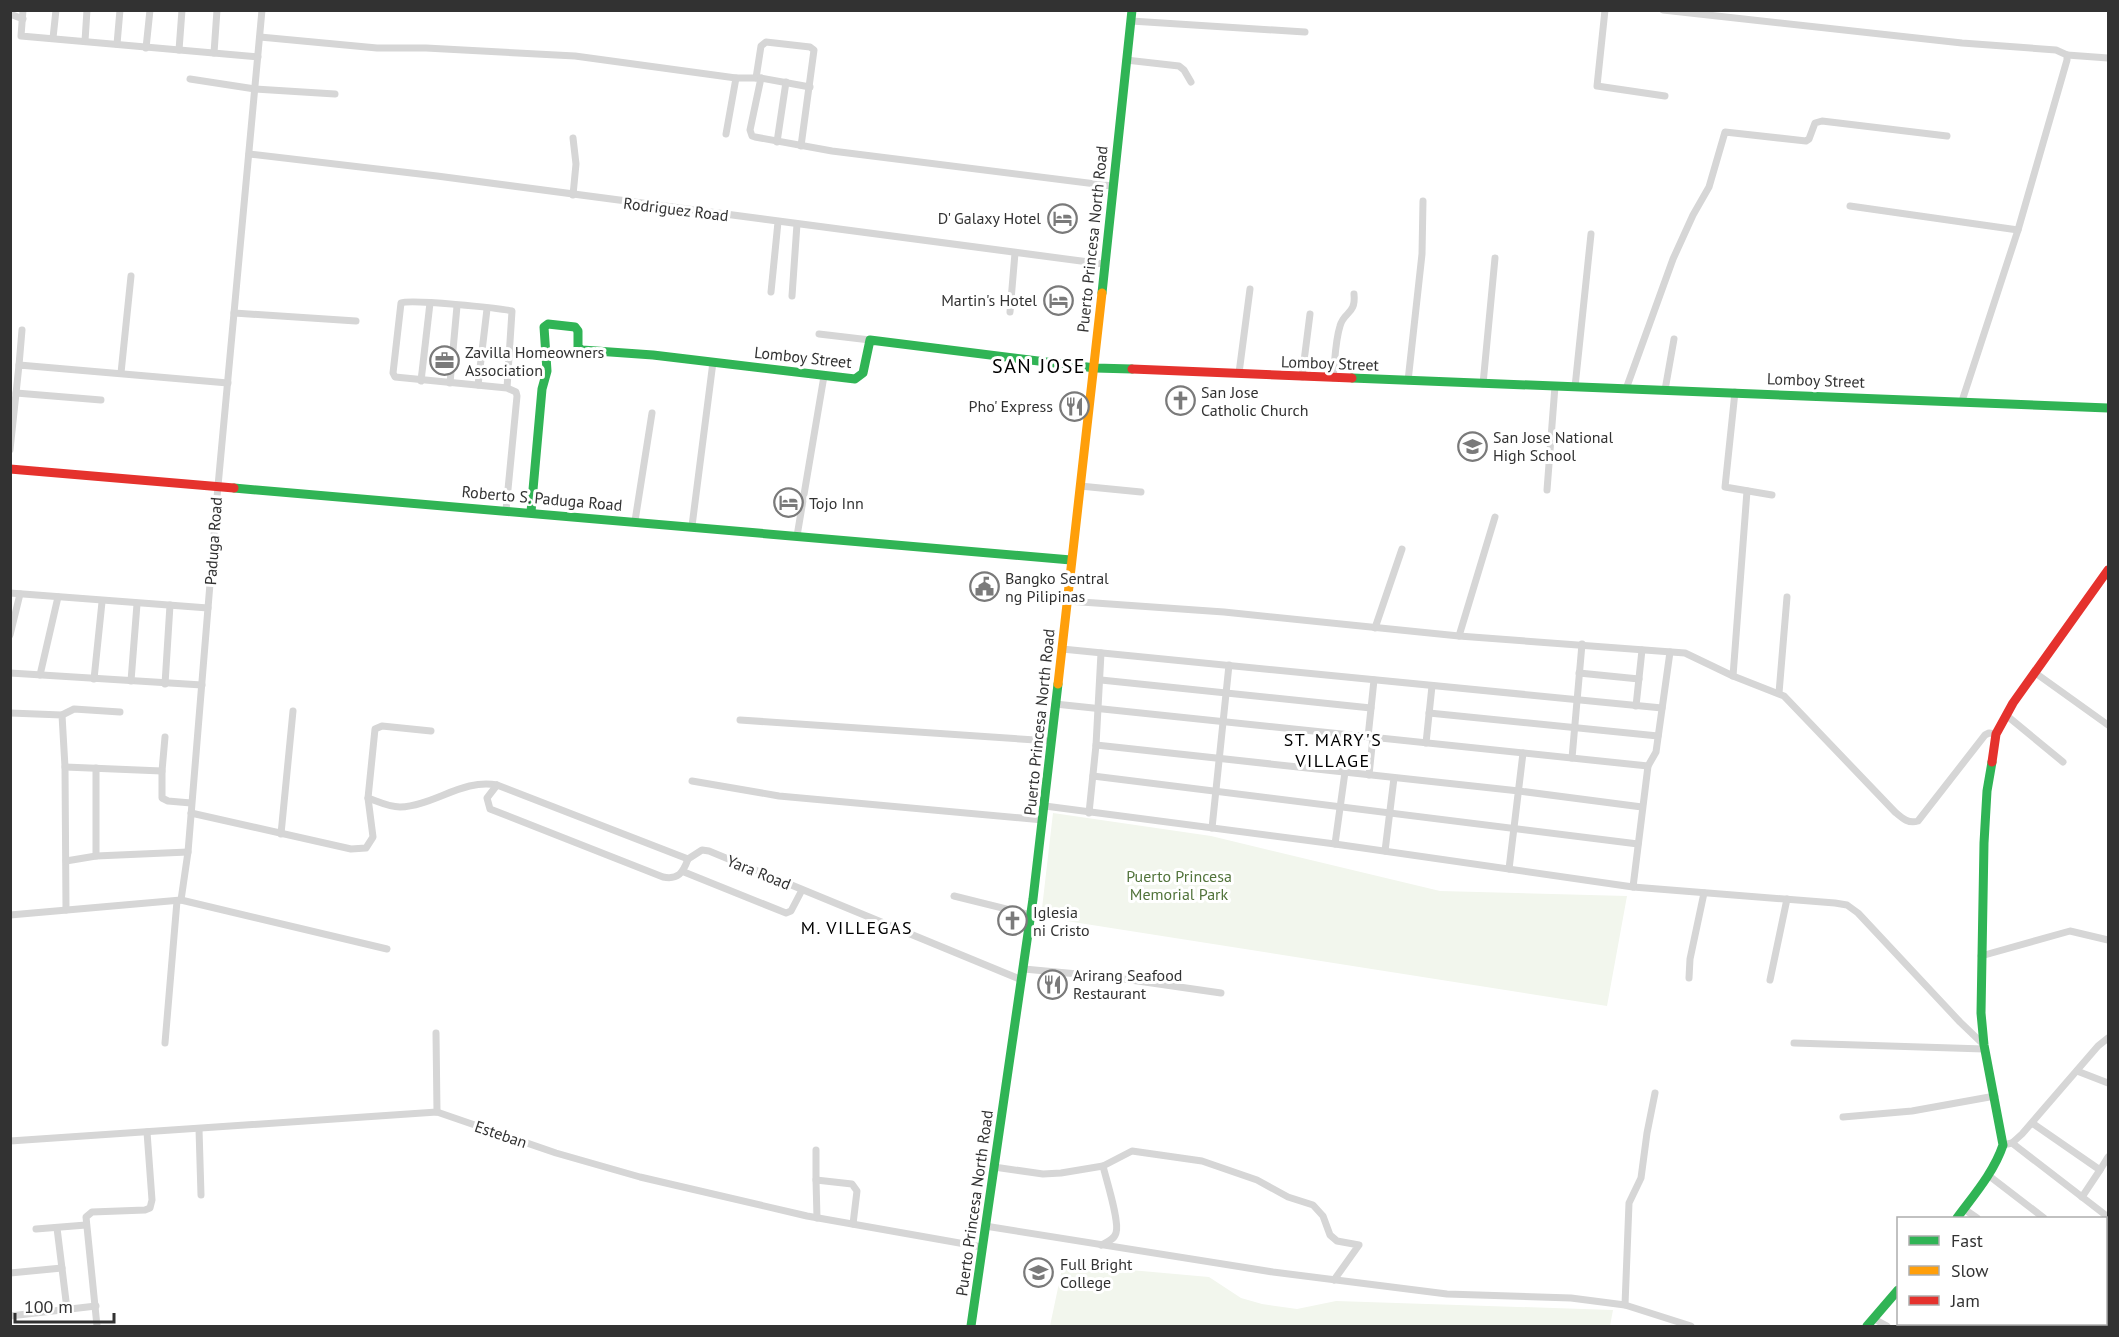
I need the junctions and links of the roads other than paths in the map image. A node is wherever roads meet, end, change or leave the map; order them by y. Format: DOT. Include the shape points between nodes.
graph roads {
  1 [pos="56,10"];
  2 [pos="87,10"];
  3 [pos="120,10"];
  4 [pos="150,10"];
  5 [pos="182,10"];
  6 [pos="218,10"];
  7 [pos="262,10"];
  8 [pos="1132,10"];
  9 [pos="1605,10"];
  10 [pos="1664,10"];
  11 [pos="10,14"];
  12 [pos="23,15"];
  13 [pos="1131,21"];
  14 [pos="1305,32"];
  15 [pos="260,37"];
  16 [pos="53,38"];
  17 [pos="85,41"];
  18 [pos="117,44"];
  19 [pos="146,48"];
  20 [pos="179,50"];
  21 [pos="214,53"];
  22 [pos="2067,55"];
  23 [pos="258,57"];
  24 [pos="2109,58"];
  25 [pos="1126,60"];
  26 [pos="736,78"];
  27 [pos="758,78"];
  28 [pos="190,79"];
  29 [pos="786,82"];
  30 [pos="1191,82"];
  31 [pos="810,87"];
  32 [pos="255,89"];
  33 [pos="335,94"];
  34 [pos="1665,96"];
  35 [pos="726,134"];
  36 [pos="1947,136"];
  37 [pos="573,138"];
  38 [pos="777,142"];
  39 [pos="801,146"];
  40 [pos="249,154"];
  41 [pos="1112,186"];
  42 [pos="573,195"];
  43 [pos="1424,201"];
  44 [pos="1850,206"];
  45 [pos="778,222"];
  46 [pos="797,225"];
  47 [pos="2018,230"];
  48 [pos="1591,234"];
  49 [pos="1015,253"];
  50 [pos="1495,258"];
  51 [pos="1104,264"];
  52 [pos="131,276"];
  53 [pos="1250,289"];
  54 [pos="771,292"];
  55 [pos="1354,294"];
  56 [pos="792,296"];
  57 [pos="430,303"];
  58 [pos="457,306"];
  59 [pos="487,309"];
  60 [pos="1010,312"];
  61 [pos="234,313"];
  62 [pos="1310,314"];
  63 [pos="356,321"];
  64 [pos="22,330"];
  65 [pos="819,334"];
  66 [pos="1674,339"];
  67 [pos="870,340"];
  68 [pos="713,362"];
  69 [pos="19,365"];
  70 [pos="1095,368"];
  71 [pos="121,373"];
  72 [pos="1239,374"];
  73 [pos="824,376"];
  74 [pos="1302,377"];
  75 [pos="1333,378"];
  76 [pos="421,381"];
  77 [pos="1408,381"];
  78 [pos="450,383"];
  79 [pos="228,384"];
  80 [pos="1484,384"];
  81 [pos="478,385"];
  82 [pos="1555,386"];
  83 [pos="1575,387"];
  84 [pos="507,388"];
  85 [pos="1626,389"];
  86 [pos="1665,390"];
  87 [pos="1735,392"];
  88 [pos="16,393"];
  89 [pos="101,400"];
  90 [pos="1962,401"];
  91 [pos="2109,408"];
  92 [pos="652,412"];
  93 [pos="10,450"];
  94 [pos="10,469"];
  95 [pos="218,486"];
  96 [pos="1080,486"];
  97 [pos="1547,490"];
  98 [pos="1747,491"];
  99 [pos="1142,492"];
  100 [pos="1773,495"];
  101 [pos="506,510"];
  102 [pos="531,512"];
  103 [pos="1496,517"];
  104 [pos="635,521"];
  105 [pos="692,526"];
  106 [pos="797,536"];
  107 [pos="1402,549"];
  108 [pos="1071,560"];
  109 [pos="2109,570"];
  110 [pos="10,593"];
  111 [pos="20,594"];
  112 [pos="58,597"];
  113 [pos="1787,597"];
  114 [pos="1067,601"];
  115 [pos="102,602"];
  116 [pos="137,604"];
  117 [pos="170,605"];
  118 [pos="208,608"];
  119 [pos="1375,628"];
  120 [pos="10,635"];
  121 [pos="1459,636"];
  122 [pos="1582,644"];
  123 [pos="1062,649"];
  124 [pos="1642,650"];
  125 [pos="1670,652"];
  126 [pos="1101,653"];
  127 [pos="1229,665"];
  128 [pos="2034,672"];
  129 [pos="10,673"];
  130 [pos="1579,673"];
  131 [pos="40,675"];
  132 [pos="1733,676"];
  133 [pos="94,679"];
  134 [pos="1639,679"];
  135 [pos="1101,680"];
  136 [pos="1374,680"];
  137 [pos="131,681"];
  138 [pos="165,684"];
  139 [pos="202,685"];
  140 [pos="1432,686"];
  141 [pos="1779,693"];
  142 [pos="1226,694"];
  143 [pos="1577,700"];
  144 [pos="1055,704"];
  145 [pos="1636,706"];
  146 [pos="1099,708"];
  147 [pos="1371,708"];
  148 [pos="1662,708"];
  149 [pos="293,711"];
  150 [pos="120,712"];
  151 [pos="10,713"];
  152 [pos="1429,713"];
  153 [pos="62,715"];
  154 [pos="2006,715"];
  155 [pos="740,720"];
  156 [pos="1223,722"];
  157 [pos="2109,725"];
  158 [pos="1575,728"];
  159 [pos="431,731"];
  160 [pos="1996,734"];
  161 [pos="1658,736"];
  162 [pos="165,737"];
  163 [pos="1371,737"];
  164 [pos="1051,741"];
  165 [pos="1426,743"];
  166 [pos="1096,745"];
  167 [pos="1523,753"];
  168 [pos="1220,758"];
  169 [pos="1572,758"];
  170 [pos="2063,762"];
  171 [pos="1648,766"];
  172 [pos="65,767"];
  173 [pos="96,768"];
  174 [pos="162,771"];
  175 [pos="1345,772"];
  176 [pos="1369,775"];
  177 [pos="1093,776"];
  178 [pos="1394,778"];
  179 [pos="692,781"];
  180 [pos="496,784"];
  181 [pos="1216,791"];
  182 [pos="1519,792"];
  183 [pos="368,798"];
  184 [pos="191,803"];
  185 [pos="1045,806"];
  186 [pos="1340,807"];
  187 [pos="1642,807"];
  188 [pos="191,813"];
  189 [pos="1089,813"];
  190 [pos="1390,813"];
  191 [pos="1043,820"];
  192 [pos="1212,828"];
  193 [pos="1515,828"];
  194 [pos="281,834"];
  195 [pos="1335,844"];
  196 [pos="1638,844"];
  197 [pos="1385,851"];
  198 [pos="188,852"];
  199 [pos="96,856"];
  200 [pos="688,859"];
  201 [pos="66,861"];
  202 [pos="1509,869"];
  203 [pos="684,872"];
  204 [pos="1633,887"];
  205 [pos="802,890"];
  206 [pos="1704,893"];
  207 [pos="954,896"];
  208 [pos="1787,899"];
  209 [pos="179,900"];
  210 [pos="66,910"];
  211 [pos="10,915"];
  212 [pos="1031,915"];
  213 [pos="2109,939"];
  214 [pos="387,949"];
  215 [pos="1981,956"];
  216 [pos="1024,969"];
  217 [pos="1689,978"];
  218 [pos="1022,980"];
  219 [pos="1770,980"];
  220 [pos="1221,993"];
  221 [pos="436,1033"];
  222 [pos="2109,1038"];
  223 [pos="165,1043"];
  224 [pos="1794,1043"];
  225 [pos="1984,1047"];
  226 [pos="2077,1071"];
  227 [pos="2109,1083"];
  228 [pos="1655,1094"];
  229 [pos="1995,1096"];
  230 [pos="437,1112"];
  231 [pos="1843,1117"];
  232 [pos="2032,1123"];
  233 [pos="199,1129"];
  234 [pos="147,1132"];
  235 [pos="10,1141"];
  236 [pos="2007,1144"];
  237 [pos="816,1150"];
  238 [pos="2109,1157"];
  239 [pos="1103,1166"];
  240 [pos="994,1167"];
  241 [pos="2100,1170"];
  242 [pos="1988,1175"];
  243 [pos="816,1180"];
  244 [pos="201,1195"];
  245 [pos="2082,1197"];
  246 [pos="1964,1209"];
  247 [pos="2107,1214"];
  248 [pos="1958,1217"];
  249 [pos="1976,1217"];
  250 [pos="2043,1217"];
  251 [pos="816,1218"];
  252 [pos="853,1224"];
  253 [pos="86,1225"];
  254 [pos="985,1226"];
  255 [pos="57,1228"];
  256 [pos="36,1229"];
  257 [pos="1101,1245"];
  258 [pos="982,1247"];
  259 [pos="62,1268"];
  260 [pos="10,1273"];
  261 [pos="1334,1280"];
  262 [pos="1897,1292"];
  263 [pos="1624,1305"];
  264 [pos="96,1306"];
  265 [pos="67,1309"];
  266 [pos="10,1316"];
  267 [pos="1870,1323"];
  268 [pos="97,1326"];
  269 [pos="970,1326"];
  270 [pos="1691,1326"];
  271 [pos="1887,1326"];
  1 -- 16 [label="street"];
  2 -- 17 [label="street"];
  3 -- 18 [label="street"];
  4 -- 19 [label="street"];
  5 -- 20 [label="street"];
  6 -- 21 [label="street"];
  7 -- 15 [label="street, Paduga Road"];
  8 -- 13 [label="street, Puerto Princesa North Road"];
  9 -- 34 [label="street" via="1597,86"];
  10 -- 22 [label="street" via="2056,50"];
  11 -- 12 [label="street"];
  12 -- 16 [label="street" via="21,36"];
  13 -- 14 [label="street"];
  13 -- 25 [label="street, Puerto Princesa North Road"];
  15 -- 23 [label="street, Paduga Road"];
  15 -- 26 [label="street" via="377,48 564,55"];
  16 -- 17 [label="street"];
  17 -- 18 [label="street"];
  18 -- 19 [label="street"];
  19 -- 20 [label="street"];
  20 -- 21 [label="street"];
  21 -- 23 [label="street"];
  22 -- 24 [label="street"];
  22 -- 47 [label="street"];
  23 -- 32 [label="street, Paduga Road"];
  25 -- 30 [label="street" via="1179,66"];
  25 -- 41 [label="street, Puerto Princesa North Road"];
  26 -- 27 [label="street"];
  26 -- 35 [label="street"];
  27 -- 29 [label="street"];
  27 -- 31 [label="street" via="761,46 766,42 810,47 815,52"];
  27 -- 38 [label="street" via="751,133"];
  28 -- 32 [label="street"];
  29 -- 31 [label="street"];
  29 -- 38 [label="street"];
  31 -- 39 [label="street"];
  32 -- 33 [label="street"];
  32 -- 40 [label="street, Paduga Road"];
  36 -- 85 [label="street" via="1822,121 1815,123 1806,141 1725,132 1709,187 1673,259"];
  37 -- 42 [label="street"];
  38 -- 39 [label="street"];
  39 -- 41 [label="street"];
  40 -- 42 [label="street, Rodriguez Road"];
  40 -- 61 [label="street, Paduga Road"];
  41 -- 51 [label="street, Puerto Princesa North Road"];
  42 -- 45 [label="street, Rodriguez Road"];
  43 -- 77 [label="street"];
  44 -- 47 [label="street"];
  45 -- 46 [label="street, Rodriguez Road"];
  45 -- 54 [label="street"];
  46 -- 49 [label="street, Rodriguez Road"];
  46 -- 56 [label="street"];
  47 -- 90 [label="street"];
  48 -- 83 [label="street"];
  49 -- 51 [label="street, Rodriguez Road"];
  49 -- 60 [label="street"];
  50 -- 80 [label="street"];
  51 -- 70 [label="street, Puerto Princesa North Road"];
  52 -- 71 [label="street"];
  53 -- 72 [label="street"];
  55 -- 75 [label="street" via="1353,310 1340,325"];
  57 -- 58 [label="street"];
  57 -- 76 [label="street"];
  57 -- 76 [label="street" via="400,305 394,376"];
  58 -- 59 [label="street"];
  58 -- 78 [label="street"];
  59 -- 81 [label="street"];
  59 -- 84 [label="street" via="513,313"];
  61 -- 63 [label="street"];
  61 -- 79 [label="street, Paduga Road"];
  62 -- 74 [label="street"];
  64 -- 69 [label="street"];
  65 -- 67 [label="street"];
  66 -- 86 [label="street"];
  67 -- 70 [label="street, Lomboy Street"];
  67 -- 73 [label="street, Lomboy Street" via="861,376"];
  68 -- 73 [label="street, Lomboy Street"];
  68 -- 102 [label="street, Lomboy Street" via="582,350 575,327 545,325 547,371"];
  68 -- 105 [label="street"];
  69 -- 71 [label="street"];
  69 -- 88 [label="street"];
  70 -- 72 [label="street, Lomboy Street"];
  70 -- 96 [label="street, Puerto Princesa North Road"];
  71 -- 79 [label="street"];
  72 -- 74 [label="street, Lomboy Street"];
  73 -- 106 [label="street"];
  74 -- 75 [label="street, Lomboy Street"];
  75 -- 77 [label="street, Lomboy Street"];
  76 -- 78 [label="street"];
  77 -- 80 [label="street, Lomboy Street"];
  78 -- 81 [label="street"];
  79 -- 95 [label="street, Paduga Road"];
  80 -- 82 [label="street, Lomboy Street"];
  81 -- 84 [label="street"];
  82 -- 83 [label="street, Lomboy Street"];
  82 -- 97 [label="street"];
  83 -- 85 [label="street, Lomboy Street"];
  84 -- 101 [label="street" via="517,396"];
  85 -- 86 [label="street, Lomboy Street"];
  86 -- 87 [label="street, Lomboy Street"];
  87 -- 90 [label="street, Lomboy Street"];
  87 -- 98 [label="street" via="1725,484 1727,488"];
  88 -- 89 [label="street"];
  88 -- 93 [label="street"];
  90 -- 91 [label="street, Lomboy Street"];
  92 -- 104 [label="street"];
  94 -- 95 [label="street, Roberto S. Paduga Road"];
  95 -- 101 [label="street, Roberto S. Paduga Road"];
  95 -- 118 [label="street, Paduga Road"];
  96 -- 99 [label="street"];
  96 -- 108 [label="street, Puerto Princesa North Road"];
  98 -- 100 [label="street"];
  98 -- 132 [label="street"];
  101 -- 102 [label="street, Roberto S. Paduga Road"];
  102 -- 104 [label="street, Roberto S. Paduga Road"];
  103 -- 121 [label="street"];
  104 -- 105 [label="street, Roberto S. Paduga Road"];
  105 -- 106 [label="street, Roberto S. Paduga Road"];
  106 -- 108 [label="street, Roberto S. Paduga Road"];
  107 -- 119 [label="street"];
  108 -- 114 [label="street, Puerto Princesa North Road"];
  109 -- 128 [label="street"];
  110 -- 111 [label="street"];
  111 -- 112 [label="street"];
  111 -- 120 [label="street"];
  112 -- 115 [label="street"];
  112 -- 131 [label="street"];
  113 -- 141 [label="street"];
  114 -- 119 [label="street"];
  114 -- 123 [label="street, Puerto Princesa North Road"];
  115 -- 116 [label="street"];
  115 -- 133 [label="street"];
  116 -- 117 [label="street"];
  116 -- 137 [label="street"];
  117 -- 118 [label="street"];
  117 -- 138 [label="street"];
  118 -- 139 [label="street, Paduga Road"];
  119 -- 121 [label="street"];
  121 -- 122 [label="street"];
  122 -- 124 [label="street"];
  122 -- 130 [label="street"];
  123 -- 126 [label="street"];
  123 -- 144 [label="street, Puerto Princesa North Road"];
  124 -- 125 [label="street"];
  124 -- 134 [label="street"];
  125 -- 132 [label="street" via="1691,654"];
  125 -- 148 [label="street"];
  126 -- 127 [label="street"];
  126 -- 135 [label="street"];
  127 -- 136 [label="street"];
  127 -- 142 [label="street"];
  128 -- 154 [label="street"];
  128 -- 157 [label="street"];
  129 -- 131 [label="street"];
  130 -- 134 [label="street"];
  130 -- 143 [label="street"];
  131 -- 133 [label="street"];
  132 -- 141 [label="street"];
  133 -- 137 [label="street"];
  134 -- 145 [label="street"];
  135 -- 142 [label="street"];
  135 -- 146 [label="street"];
  136 -- 140 [label="street"];
  136 -- 147 [label="street"];
  137 -- 138 [label="street"];
  138 -- 139 [label="street"];
  139 -- 184 [label="street, Paduga Road"];
  140 -- 143 [label="street"];
  140 -- 152 [label="street"];
  141 -- 160 [label="street" via="1895,812 1912,822 1918,820 1984,735"];
  142 -- 147 [label="street"];
  142 -- 156 [label="street"];
  143 -- 145 [label="street"];
  143 -- 158 [label="street"];
  144 -- 146 [label="street"];
  144 -- 164 [label="street, Puerto Princesa North Road"];
  145 -- 148 [label="street"];
  146 -- 156 [label="street"];
  146 -- 166 [label="street"];
  147 -- 163 [label="street"];
  148 -- 161 [label="street"];
  149 -- 194 [label="street"];
  150 -- 153 [label="street" via="74,709"];
  151 -- 153 [label="street"];
  152 -- 158 [label="street"];
  152 -- 165 [label="street"];
  153 -- 172 [label="street"];
  154 -- 160 [label="street"];
  154 -- 170 [label="street"];
  155 -- 164 [label="street"];
  156 -- 163 [label="street"];
  156 -- 168 [label="street"];
  158 -- 161 [label="street"];
  158 -- 169 [label="street"];
  159 -- 183 [label="street" via="382,726 375,729"];
  160 -- 215 [label="street" via="1986,790"];
  161 -- 171 [label="street" via="1656,752"];
  162 -- 174 [label="street"];
  163 -- 165 [label="street"];
  163 -- 176 [label="street"];
  164 -- 185 [label="street, Puerto Princesa North Road"];
  165 -- 167 [label="street"];
  166 -- 168 [label="street"];
  166 -- 177 [label="street"];
  167 -- 169 [label="street"];
  167 -- 182 [label="street"];
  168 -- 175 [label="street"];
  168 -- 181 [label="street"];
  169 -- 171 [label="street"];
  171 -- 187 [label="street"];
  172 -- 173 [label="street"];
  172 -- 201 [label="street"];
  173 -- 174 [label="street"];
  173 -- 199 [label="street"];
  174 -- 184 [label="street" via="164,800"];
  175 -- 176 [label="street"];
  175 -- 186 [label="street"];
  176 -- 178 [label="street"];
  177 -- 181 [label="street"];
  177 -- 189 [label="street"];
  178 -- 182 [label="street"];
  178 -- 190 [label="street"];
  179 -- 191 [label="street" via="779,796"];
  180 -- 183 [label="street" via="482,783 406,806"];
  180 -- 200 [label="street"];
  180 -- 203 [label="street" via="487,798 490,809 663,877 672,878"];
  181 -- 186 [label="street"];
  181 -- 192 [label="street"];
  182 -- 187 [label="street"];
  182 -- 193 [label="street"];
  183 -- 194 [label="street" via="373,837 366,848 351,849"];
  184 -- 188 [label="street, Paduga Road"];
  185 -- 189 [label="street"];
  185 -- 191 [label="street, Puerto Princesa North Road"];
  186 -- 190 [label="street"];
  186 -- 195 [label="street"];
  187 -- 196 [label="street"];
  188 -- 194 [label="street"];
  188 -- 198 [label="street, Paduga Road"];
  189 -- 192 [label="street"];
  190 -- 193 [label="street"];
  190 -- 197 [label="street"];
  191 -- 212 [label="street, Puerto Princesa North Road"];
  192 -- 195 [label="street"];
  193 -- 196 [label="street"];
  193 -- 202 [label="street"];
  195 -- 197 [label="street"];
  196 -- 204 [label="street"];
  197 -- 202 [label="street"];
  198 -- 199 [label="street"];
  198 -- 209 [label="street, Paduga Road"];
  199 -- 201 [label="street"];
  200 -- 203 [label="street"];
  200 -- 205 [label="street, Yara Road" via="706,850"];
  201 -- 210 [label="street"];
  202 -- 204 [label="street"];
  203 -- 205 [label="street" via="786,913"];
  204 -- 206 [label="street"];
  205 -- 218 [label="street, Yara Road"];
  206 -- 208 [label="street"];
  206 -- 217 [label="street"];
  207 -- 212 [label="street"];
  208 -- 219 [label="street"];
  208 -- 225 [label="street" via="1847,905 1858,913"];
  209 -- 210 [label="street"];
  209 -- 214 [label="street"];
  209 -- 223 [label="street, Paduga Road"];
  210 -- 211 [label="street"];
  212 -- 216 [label="street, Puerto Princesa North Road"];
  213 -- 215 [label="street" via="2070,931"];
  215 -- 225 [label="street"];
  216 -- 218 [label="street, Puerto Princesa North Road"];
  216 -- 220 [label="street"];
  218 -- 240 [label="street, Puerto Princesa North Road"];
  221 -- 230 [label="street"];
  222 -- 226 [label="street"];
  224 -- 225 [label="street"];
  225 -- 229 [label="street"];
  226 -- 227 [label="street"];
  226 -- 232 [label="street"];
  228 -- 263 [label="street" via="1641,1178 1629,1203"];
  229 -- 231 [label="street" via="1912,1111"];
  229 -- 236 [label="street"];
  230 -- 233 [label="street, Esteban"];
  230 -- 251 [label="street, Esteban" via="556,1154"];
  232 -- 236 [label="street"];
  232 -- 241 [label="street"];
  233 -- 234 [label="street, Esteban"];
  233 -- 244 [label="street"];
  234 -- 235 [label="street, Esteban"];
  234 -- 253 [label="street" via="150,1208 92,1212 87,1215"];
  236 -- 242 [label="street"];
  236 -- 245 [label="street"];
  237 -- 243 [label="street"];
  238 -- 241 [label="street"];
  239 -- 240 [label="street" via="1043,1174"];
  239 -- 257 [label="street" via="1117,1231 1113,1239"];
  239 -- 261 [label="street" via="1132,1151 1202,1161 1313,1205 1323,1216 1330,1235 1337,1241 1359,1245"];
  240 -- 254 [label="street, Puerto Princesa North Road"];
  241 -- 245 [label="street"];
  242 -- 246 [label="street"];
  242 -- 250 [label="street"];
  243 -- 251 [label="street"];
  243 -- 252 [label="street" via="856,1187"];
  245 -- 247 [label="street"];
  246 -- 248 [label="street"];
  246 -- 249 [label="street"];
  251 -- 252 [label="street, Esteban"];
  252 -- 258 [label="street, Esteban"];
  253 -- 255 [label="street"];
  253 -- 264 [label="street"];
  254 -- 257 [label="street"];
  254 -- 258 [label="street, Puerto Princesa North Road"];
  255 -- 256 [label="street"];
  255 -- 259 [label="street"];
  257 -- 261 [label="street"];
  258 -- 269 [label="street, Puerto Princesa North Road"];
  259 -- 260 [label="street"];
  259 -- 265 [label="street"];
  261 -- 263 [label="street" via="1447,1294 1515,1294"];
  262 -- 267 [label="street"];
  263 -- 270 [label="street"];
  264 -- 265 [label="street"];
  264 -- 268 [label="street"];
  265 -- 266 [label="street"];
  267 -- 271 [label="street"];
}
